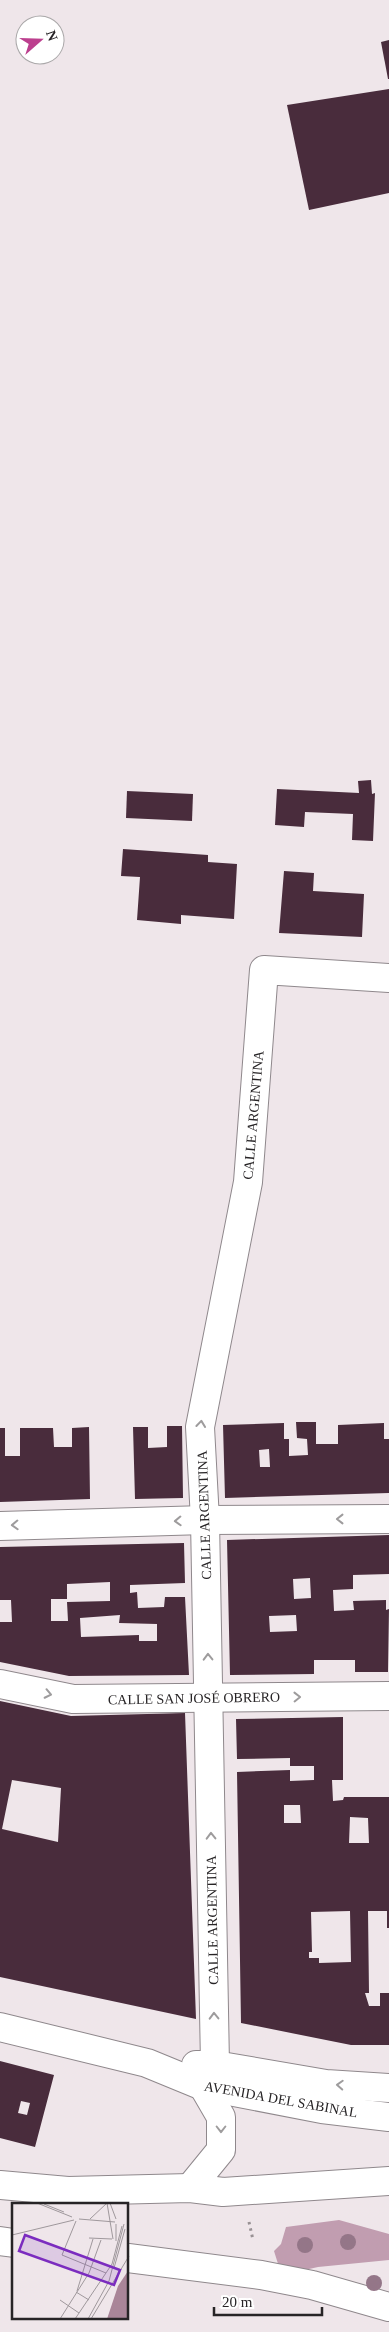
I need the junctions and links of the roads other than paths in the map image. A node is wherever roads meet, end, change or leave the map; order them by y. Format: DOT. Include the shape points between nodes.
graph roads {
  1 [pos="389,978"];
  2 [pos="389,1519"];
  3 [pos="205,1520"];
  4 [pos="0,1526"];
  5 [pos="0,1684"];
  6 [pos="389,1696"];
  7 [pos="208,1698"];
  8 [pos="0,2027"];
  9 [pos="209,2075"];
  10 [pos="389,2088"];
  11 [pos="389,2117"];
  12 [pos="389,2181"];
  13 [pos="361,2183"];
  14 [pos="0,2185"];
  15 [pos="190,2188"];
  16 [pos="389,2202"];
  17 [pos="129,2258"];
  18 [pos="389,2307"];
  3 -- 1 [label="street, CALLE ARGENTINA, one-way" via="200,1427 248,1182 264,970"];
  2 -- 3 [label="street, one-way"];
  3 -- 4 [label="street, one-way"];
  7 -- 3 [label="street, CALLE ARGENTINA, one-way"];
  5 -- 7 [label="street, CALLE SAN JOSÉ OBRERO, one-way" via="73,1699"];
  7 -- 6 [label="street, CALLE SAN JOSÉ OBRERO, one-way"];
  9 -- 7 [label="street, CALLE ARGENTINA, one-way"];
  8 -- 9 [label="street, AVENIDA DEL SABINAL"];
  10 -- 9 [label="street, AVENIDA DEL SABINAL, one-way"];
  9 -- 11 [label="street, AVENIDA DEL SABINAL" via="322,2108"];
  9 -- 15 [label="street, one-way" via="221,2117 221,2150"];
  12 -- 13 [label="street"];
  13 -- 15 [label="street" via="223,2192"];
  13 -- 16 [label="street"];
  14 -- 15 [label="street" via="68,2192"];
  17 -- 18 [label="street" via="261,2275 312,2285"];
}
